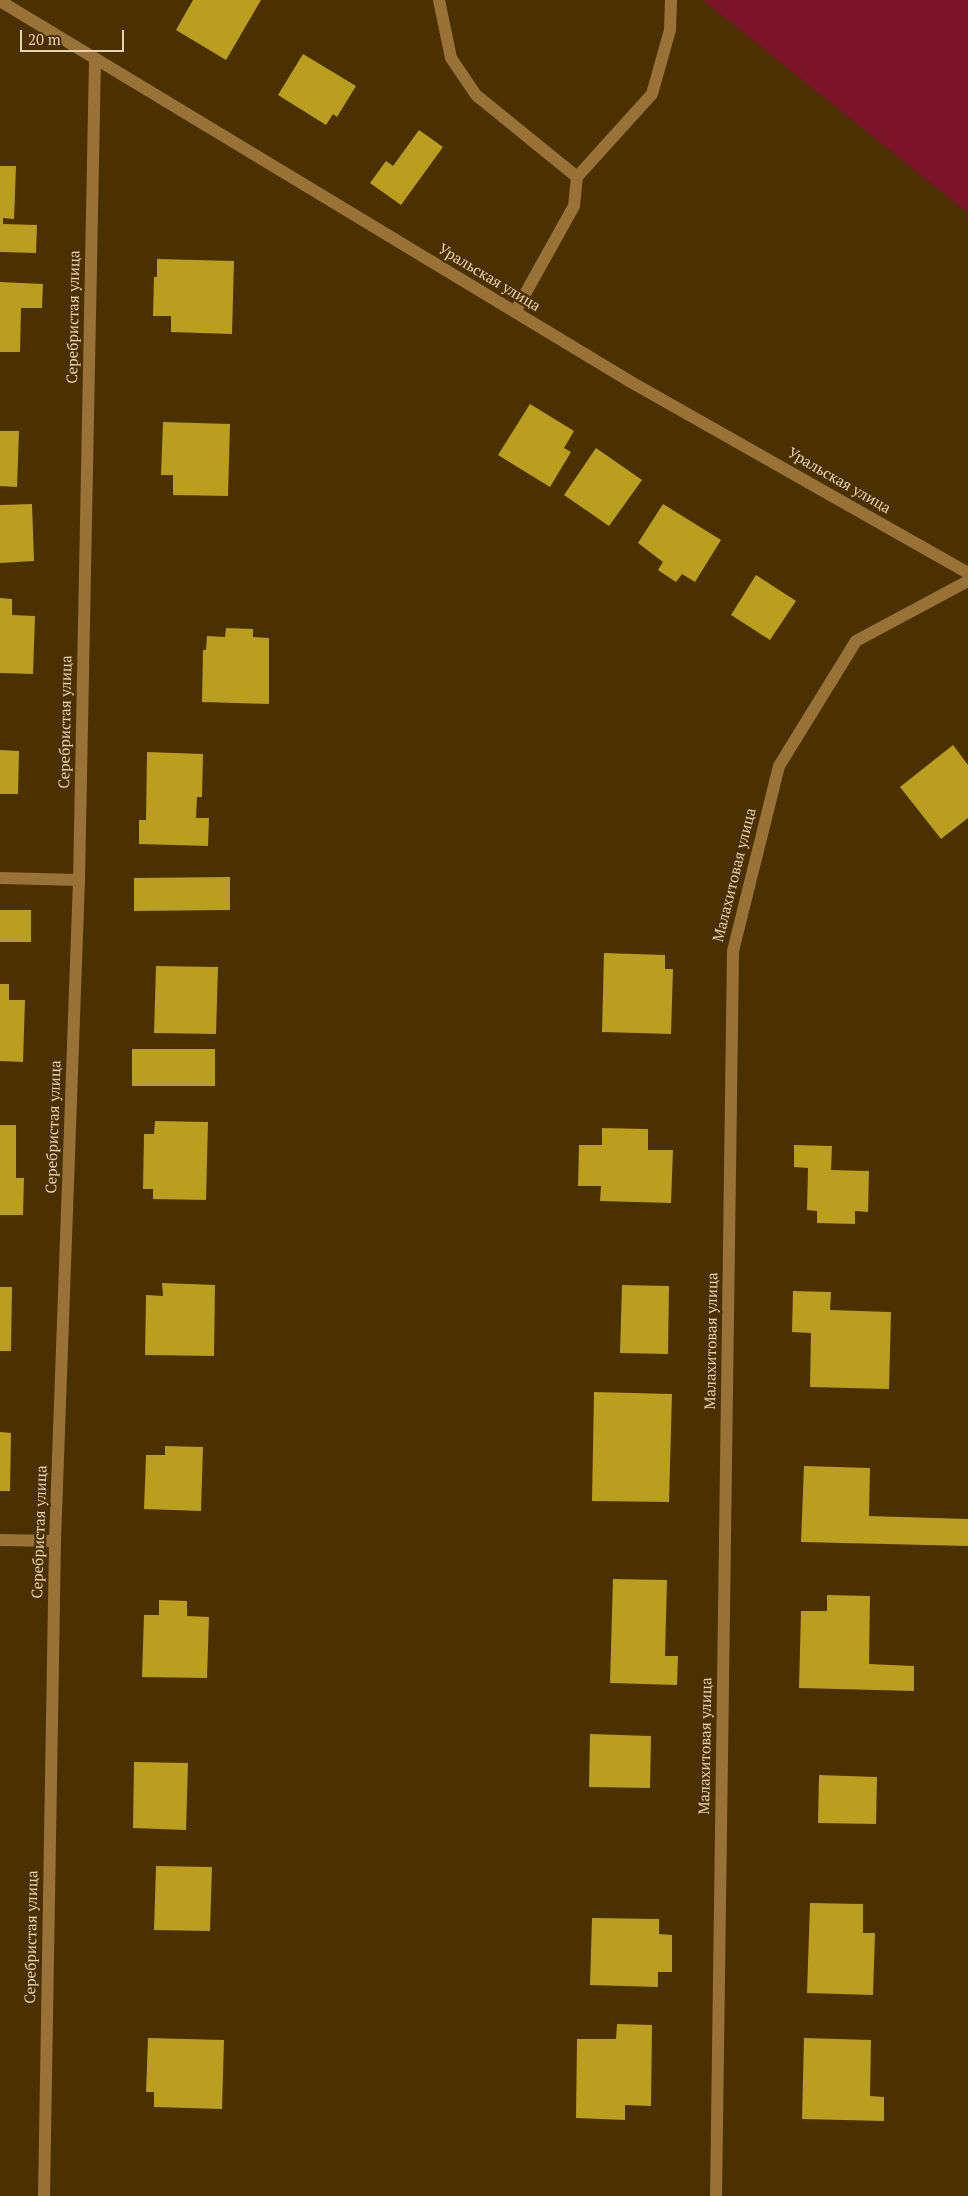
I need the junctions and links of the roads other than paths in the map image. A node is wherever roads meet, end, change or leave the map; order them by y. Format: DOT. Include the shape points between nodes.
graph roads {
  1 [pos="439,0"];
  2 [pos="671,0"];
  3 [pos="0,1"];
  4 [pos="95,59"];
  5 [pos="577,177"];
  6 [pos="515,312"];
  7 [pos="968,573"];
  8 [pos="968,581"];
  9 [pos="0,878"];
  10 [pos="79,880"];
  11 [pos="0,1540"];
  12 [pos="55,1541"];
  13 [pos="44,2196"];
  14 [pos="716,2196"];
  1 -- 5 [label="street" via="451,58 476,96"];
  2 -- 5 [label="street" via="670,30 652,94"];
  3 -- 4 [label="street, Уральская улица"];
  4 -- 6 [label="street, Уральская улица"];
  4 -- 10 [label="street, Серебристая улица"];
  5 -- 6 [label="street" via="574,206"];
  6 -- 7 [label="street, Уральская улица" via="631,382"];
  8 -- 14 [label="street, Малахитовая улица" via="856,641 779,766 733,951"];
  9 -- 10 [label="street"];
  10 -- 12 [label="street, Серебристая улица"];
  11 -- 12 [label="street"];
  12 -- 13 [label="street, Серебристая улица"];
}
